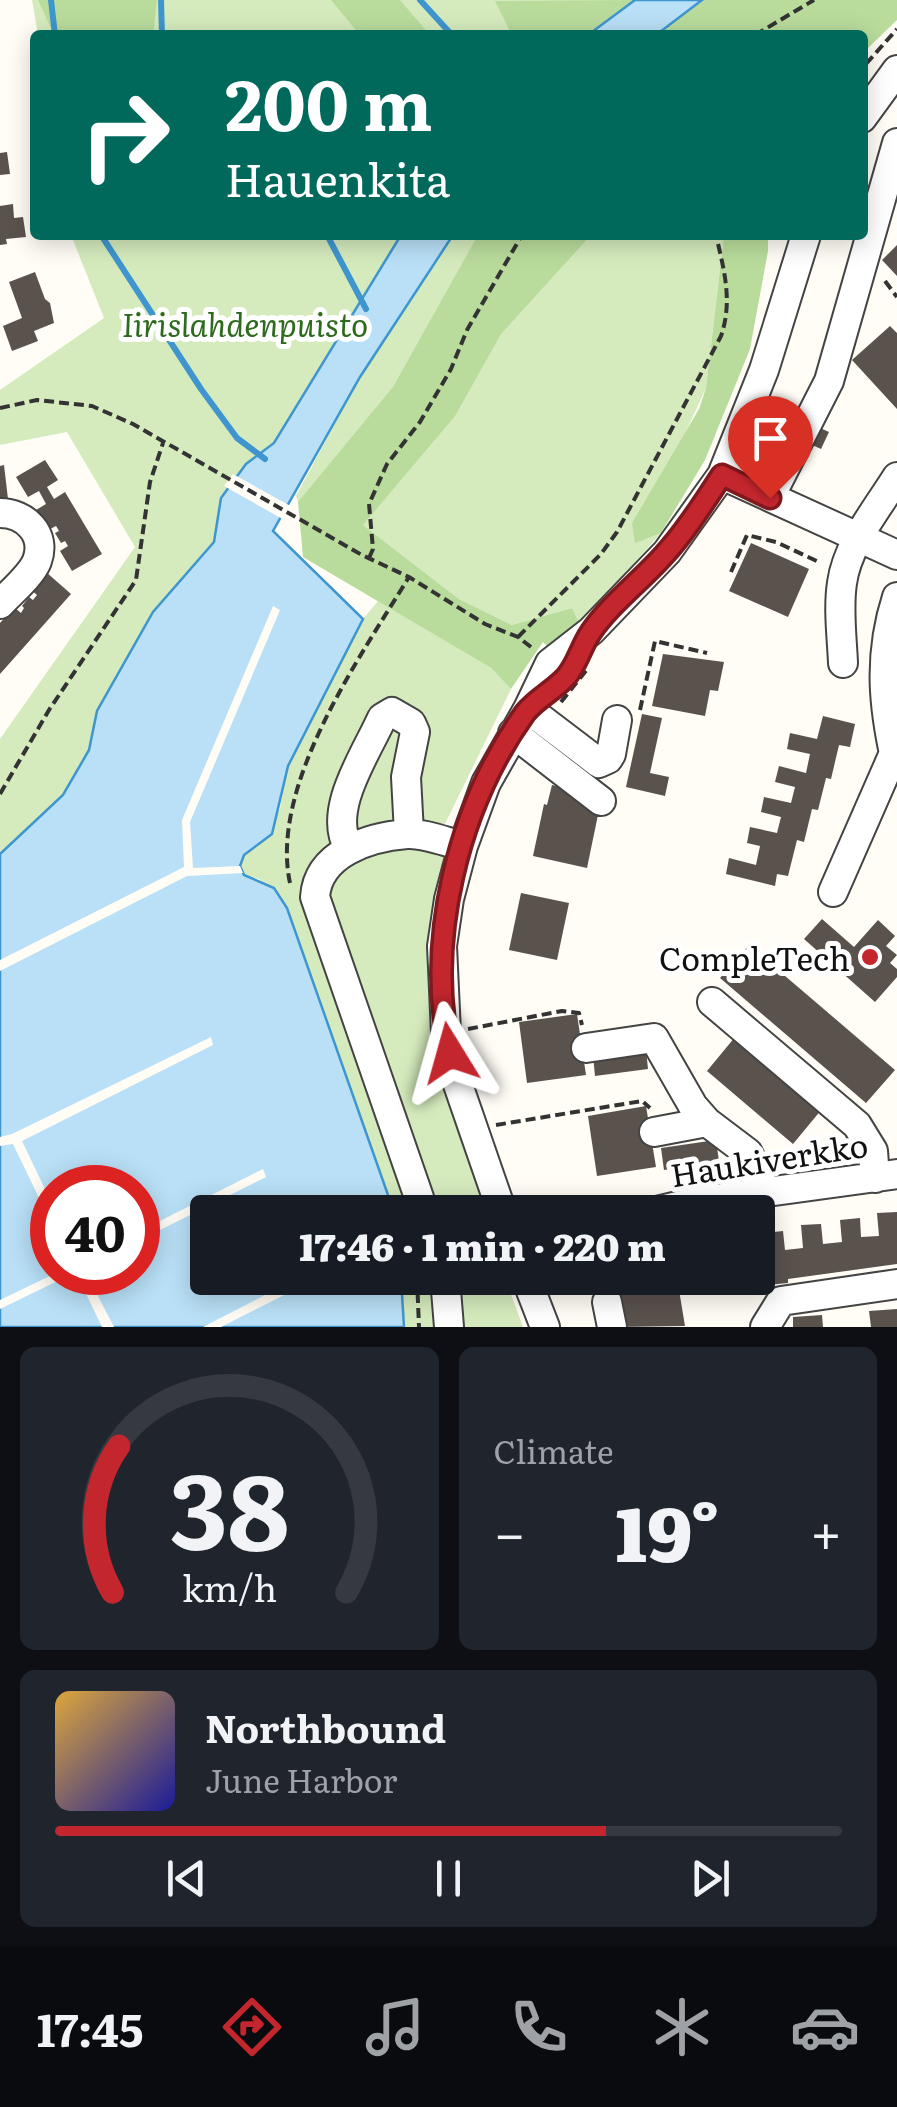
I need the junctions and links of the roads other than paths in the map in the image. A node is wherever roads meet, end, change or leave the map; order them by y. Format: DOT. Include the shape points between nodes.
graph roads {
  1 [pos="897,70"];
  2 [pos="868,110"];
  3 [pos="897,143"];
  4 [pos="804,240"];
  5 [pos="722,475"];
  6 [pos="897,477"];
  7 [pos="770,498"];
  8 [pos="0,513"];
  9 [pos="860,538"];
  10 [pos="897,554"];
  11 [pos="897,596"];
  12 [pos="0,604"];
  13 [pos="843,664"];
  14 [pos="628,717"];
  15 [pos="520,721"];
  16 [pos="895,760"];
  17 [pos="601,801"];
  18 [pos="409,834"];
  19 [pos="462,846"];
  20 [pos="349,848"];
  21 [pos="833,892"];
  22 [pos="712,1002"];
  23 [pos="586,1048"];
  24 [pos="708,1122"];
  25 [pos="654,1132"];
  26 [pos="886,1176"];
  27 [pos="766,1193"];
  28 [pos="418,1195"];
  29 [pos="496,1195"];
  30 [pos="750,1195"];
  31 [pos="897,1284"];
  32 [pos="447,1295"];
  33 [pos="533,1295"];
  34 [pos="450,1327"];
  35 [pos="545,1327"];
  36 [pos="764,1327"];
  1 -- 2 [label="street"];
  3 -- 7 [label="street" via="829,380"];
  4 -- 5 [label="street"];
  5 -- 7 [label="street"];
  5 -- 15 [label="street" via="667,552 591,631 568,676"];
  6 -- 9 [label="street"];
  7 -- 9 [label="street"];
  8 -- 12 [label="street" via="32,525 38,559"];
  9 -- 10 [label="street"];
  9 -- 13 [label="street" via="841,593"];
  11 -- 16 [label="street" via="883,654"];
  14 -- 15 [label="street" via="599,762"];
  15 -- 17 [label="street"];
  15 -- 19 [label="street"];
  16 -- 21 [label="street"];
  18 -- 19 [label="street"];
  18 -- 20 [label="street"];
  18 -- 20 [label="street" via="406,777 414,732 392,712 382,718 341,810 341,836"];
  19 -- 29 [label="street" via="442,946 446,1033"];
  20 -- 28 [label="street" via="330,862 315,897"];
  22 -- 26 [label="street" via="857,1125"];
  23 -- 24 [label="street" via="654,1038"];
  24 -- 25 [label="street"];
  24 -- 27 [label="street" via="748,1153"];
  26 -- 27 [label="street, Haukiverkko"];
  27 -- 30 [label="street, Haukiverkko"];
  31 -- 36 [label="street" via="782,1301"];
  32 -- 34 [label="street"];
  33 -- 35 [label="street"];
}
